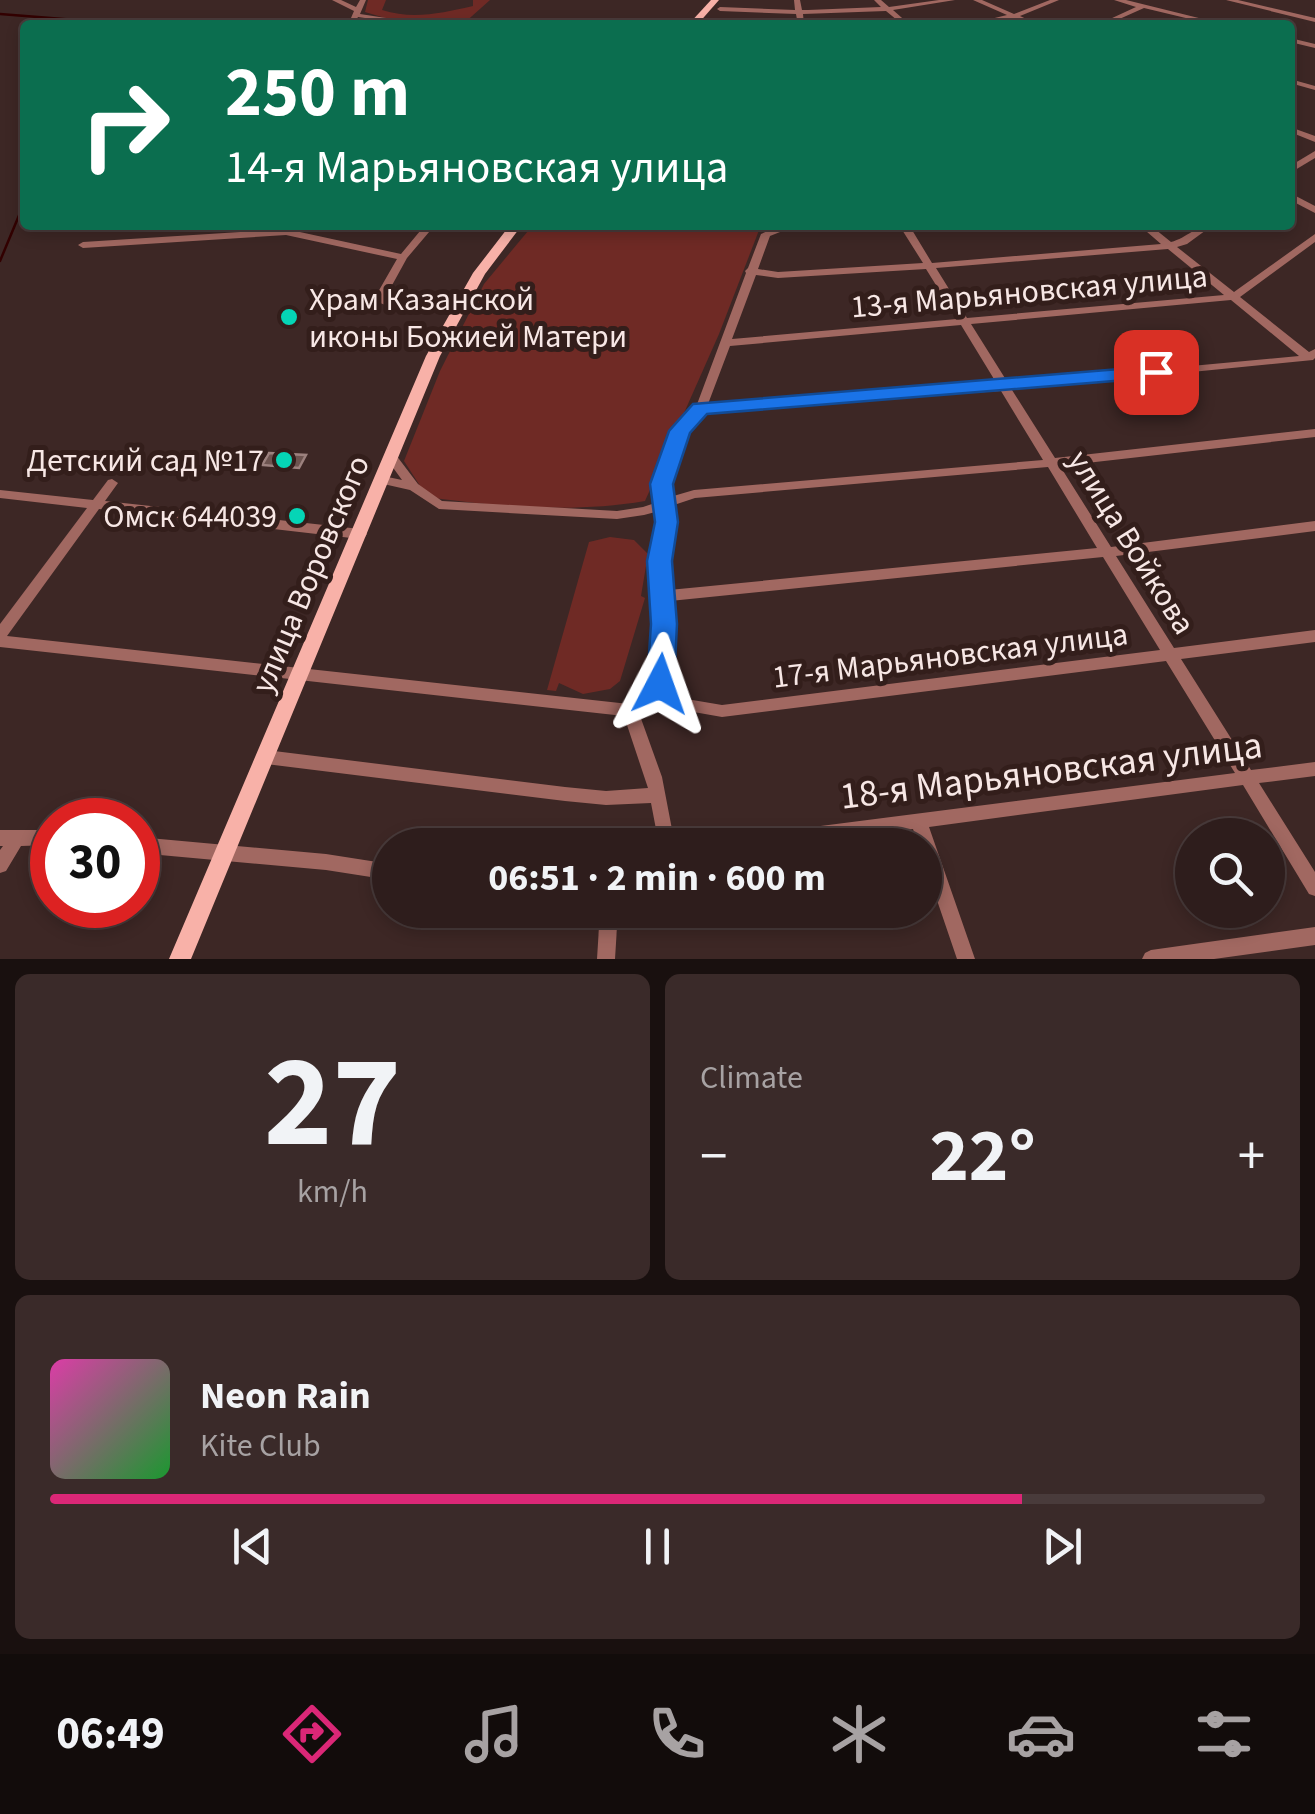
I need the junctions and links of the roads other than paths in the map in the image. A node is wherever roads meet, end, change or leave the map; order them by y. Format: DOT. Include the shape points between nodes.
graph roads {
  1 [pos="335,0"];
  2 [pos="363,0"];
  3 [pos="797,0"];
  4 [pos="877,0"];
  5 [pos="952,0"];
  6 [pos="976,0"];
  7 [pos="1056,0"];
  8 [pos="1116,0"];
  9 [pos="1151,0"];
  10 [pos="1228,0"];
  11 [pos="717,5"];
  12 [pos="1142,6"];
  13 [pos="891,11"];
  14 [pos="357,12"];
  15 [pos="800,15"];
  16 [pos="1014,16"];
  17 [pos="353,20"];
  18 [pos="401,20"];
  19 [pos="800,20"];
  20 [pos="902,20"];
  21 [pos="994,20"];
  22 [pos="1024,20"];
  23 [pos="1111,20"];
  24 [pos="1200,20"];
  25 [pos="1315,20"];
  26 [pos="1295,41"];
  27 [pos="1300,42"];
  28 [pos="1295,45"];
  29 [pos="1315,46"];
  30 [pos="147,230"];
  31 [pos="233,230"];
  32 [pos="251,230"];
  33 [pos="426,230"];
  34 [pos="512,230"];
  35 [pos="776,230"];
  36 [pos="907,230"];
  37 [pos="1150,230"];
  38 [pos="1201,230"];
  39 [pos="1315,236"];
  40 [pos="144,240"];
  41 [pos="82,245"];
  42 [pos="1168,246"];
  43 [pos="403,257"];
  44 [pos="930,266"];
  45 [pos="750,271"];
  46 [pos="1234,298"];
  47 [pos="456,310"];
  48 [pos="965,323"];
  49 [pos="727,343"];
  50 [pos="1313,358"];
  51 [pos="1004,387"];
  52 [pos="700,408"];
  53 [pos="1315,434"];
  54 [pos="392,458"];
  55 [pos="1050,463"];
  56 [pos="383,480"];
  57 [pos="112,483"];
  58 [pos="662,484"];
  59 [pos="414,487"];
  60 [pos="0,494"];
  61 [pos="694,494"];
  62 [pos="96,504"];
  63 [pos="665,504"];
  64 [pos="1315,526"];
  65 [pos="360,534"];
  66 [pos="1106,552"];
  67 [pos="664,596"];
  68 [pos="1315,636"];
  69 [pos="0,638"];
  70 [pos="1170,654"];
  71 [pos="300,673"];
  72 [pos="653,699"];
  73 [pos="630,710"];
  74 [pos="266,757"];
  75 [pos="1315,768"];
  76 [pos="1244,778"];
  77 [pos="658,795"];
  78 [pos="918,820"];
  79 [pos="664,828"];
  80 [pos="859,828"];
  81 [pos="7,839"];
  82 [pos="160,848"];
  83 [pos="225,852"];
  84 [pos="0,865"];
  85 [pos="372,870"];
  86 [pos="1315,888"];
  87 [pos="609,928"];
  88 [pos="1315,936"];
  89 [pos="180,959"];
  90 [pos="606,959"];
  91 [pos="966,959"];
  92 [pos="1151,959"];
  1 -- 14 [label="street"];
  2 -- 14 [label="street"];
  3 -- 15 [label="street"];
  4 -- 13 [label="street"];
  5 -- 13 [label="street"];
  6 -- 16 [label="street"];
  7 -- 16 [label="street"];
  8 -- 12 [label="street"];
  9 -- 12 [label="street"];
  10 -- 25 [label="street"];
  11 -- 15 [label="street"];
  12 -- 23 [label="street"];
  12 -- 24 [label="street"];
  13 -- 15 [label="street"];
  13 -- 20 [label="street"];
  14 -- 17 [label="street"];
  14 -- 18 [label="street"];
  15 -- 19 [label="street"];
  16 -- 21 [label="street"];
  16 -- 22 [label="street"];
  26 -- 27 [label="street"];
  27 -- 28 [label="street"];
  27 -- 29 [label="street"];
  30 -- 40 [label="street"];
  31 -- 40 [label="street"];
  32 -- 43 [label="street" via="252,236 323,237"];
  33 -- 43 [label="street"];
  34 -- 47 [label="main road, улица Воровского"];
  35 -- 45 [label="street" via="766,234"];
  36 -- 44 [label="street, улица Войкова"];
  37 -- 42 [label="street"];
  38 -- 42 [label="street"];
  39 -- 46 [label="street, 13-я Марьяновская улица"];
  40 -- 41 [label="street"];
  42 -- 44 [label="street"];
  42 -- 46 [label="street"];
  43 -- 47 [label="street" via="380,302"];
  44 -- 45 [label="street"];
  44 -- 48 [label="street, улица Войкова"];
  45 -- 49 [label="street"];
  46 -- 48 [label="street, 13-я Марьяновская улица"];
  46 -- 50 [label="street"];
  47 -- 54 [label="main road, улица Воровского"];
  48 -- 49 [label="street, 13-я Марьяновская улица"];
  48 -- 51 [label="street, улица Войкова"];
  49 -- 52 [label="street"];
  50 -- 51 [label="street"];
  51 -- 52 [label="street"];
  51 -- 55 [label="street, улица Войкова"];
  52 -- 58 [label="street" via="680,431"];
  53 -- 55 [label="street"];
  54 -- 56 [label="main road, улица Воровского"];
  54 -- 59 [label="street"];
  55 -- 61 [label="street"];
  55 -- 66 [label="street, улица Войкова"];
  56 -- 59 [label="street"];
  56 -- 65 [label="main road, улица Воровского"];
  57 -- 62 [label="street"];
  58 -- 61 [label="street"];
  58 -- 63 [label="street"];
  59 -- 63 [label="street" via="439,506 574,516"];
  60 -- 62 [label="street"];
  61 -- 63 [label="street"];
  62 -- 65 [label="street"];
  62 -- 69 [label="street"];
  63 -- 67 [label="street"];
  64 -- 66 [label="street"];
  65 -- 71 [label="main road, улица Воровского"];
  66 -- 67 [label="street"];
  66 -- 70 [label="street, улица Войкова"];
  67 -- 72 [label="street" via="660,684"];
  68 -- 70 [label="street, 17-я Марьяновская улица"];
  69 -- 71 [label="street"];
  70 -- 72 [label="street, 17-я Марьяновская улица" via="722,711"];
  70 -- 76 [label="street, улица Войкова"];
  71 -- 73 [label="street"];
  71 -- 74 [label="main road, улица Воровского"];
  72 -- 73 [label="street"];
  73 -- 77 [label="street"];
  74 -- 77 [label="street" via="606,798"];
  74 -- 83 [label="main road, улица Воровского"];
  75 -- 76 [label="street, 18-я Марьяновская улица"];
  76 -- 78 [label="street, 18-я Марьяновская улица"];
  76 -- 86 [label="street, улица Войкова"];
  77 -- 79 [label="street"];
  78 -- 80 [label="street, 18-я Марьяновская улица"];
  78 -- 91 [label="street"];
  81 -- 84 [label="street"];
  82 -- 83 [label="street"];
  83 -- 85 [label="street"];
  83 -- 89 [label="main road, улица Воровского"];
  87 -- 90 [label="street"];
  88 -- 92 [label="street"];
}
